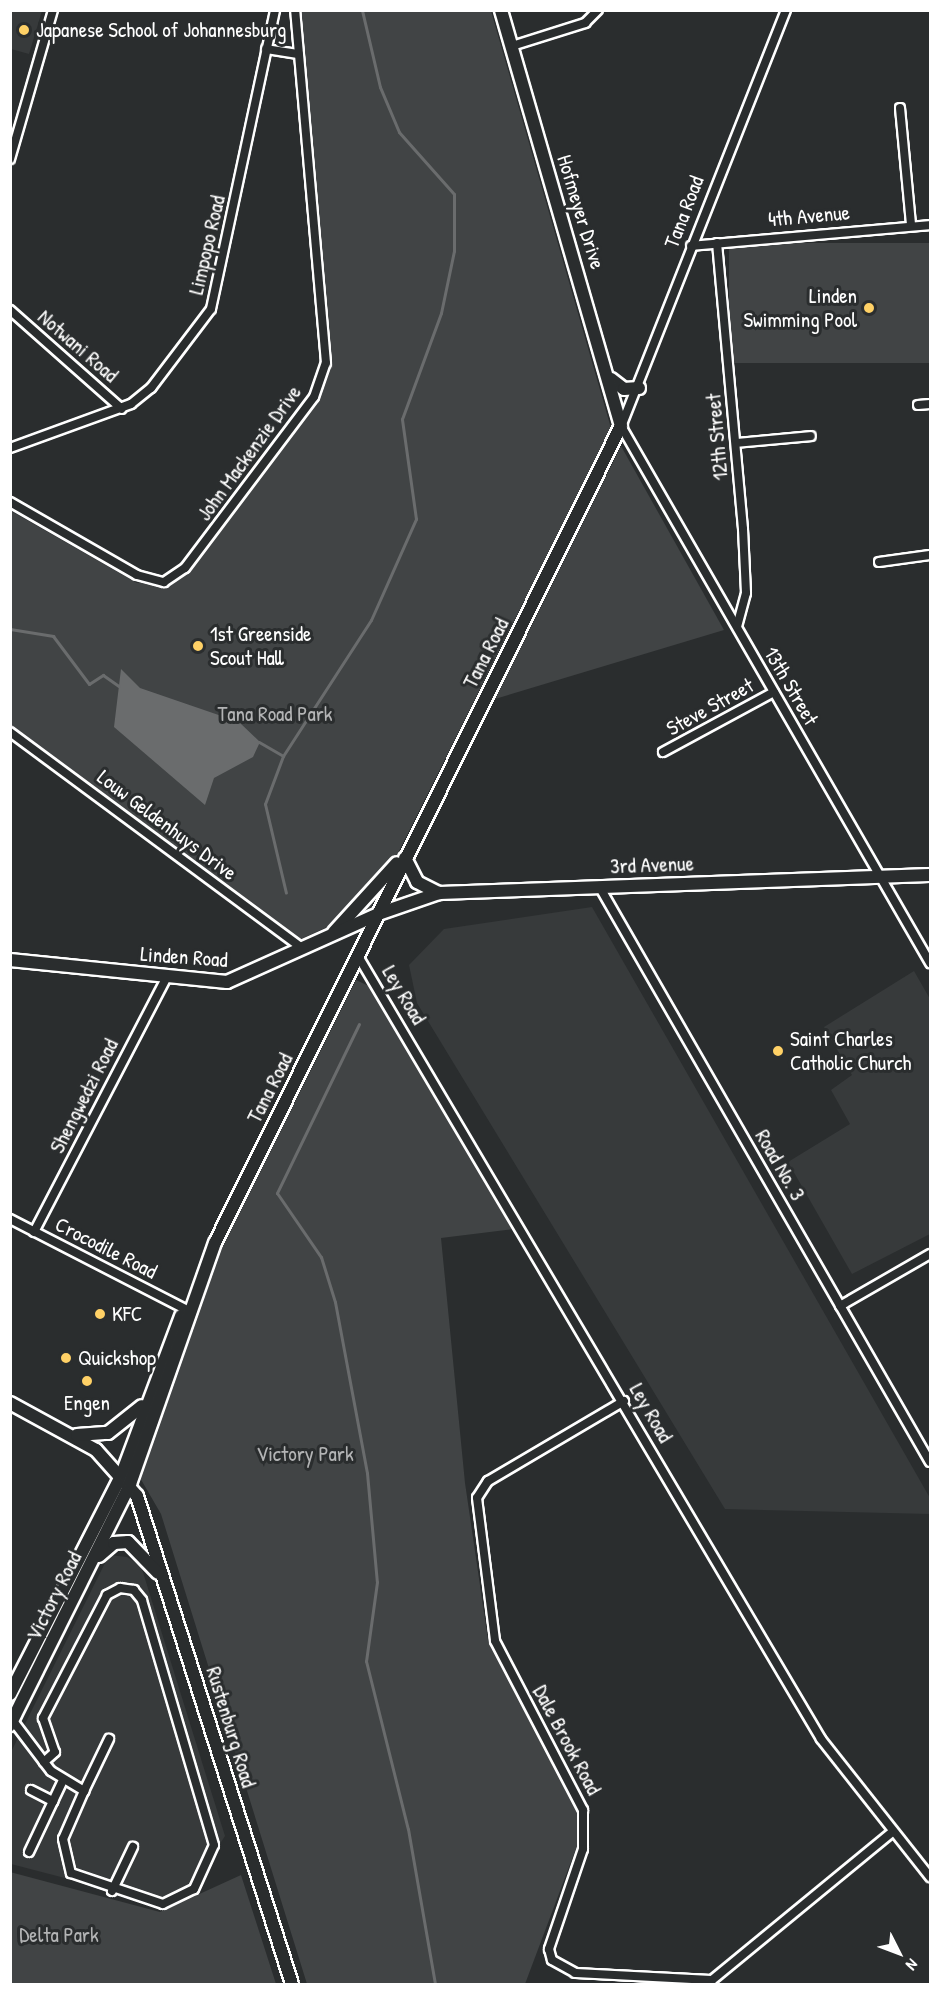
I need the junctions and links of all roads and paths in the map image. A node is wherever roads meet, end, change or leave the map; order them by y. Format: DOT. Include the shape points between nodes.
graph roads {
  1 [pos="53,10"];
  2 [pos="275,10"];
  3 [pos="295,10"];
  4 [pos="501,10"];
  5 [pos="598,10"];
  6 [pos="786,10"];
  7 [pos="512,46"];
  8 [pos="266,50"];
  9 [pos="299,54"];
  10 [pos="900,108"];
  11 [pos="10,159"];
  12 [pos="911,225"];
  13 [pos="930,225"];
  14 [pos="717,243"];
  15 [pos="691,246"];
  16 [pos="10,310"];
  17 [pos="611,379"];
  18 [pos="639,388"];
  19 [pos="930,404"];
  20 [pos="918,405"];
  21 [pos="122,409"];
  22 [pos="621,426"];
  23 [pos="811,436"];
  24 [pos="736,443"];
  25 [pos="10,448"];
  26 [pos="10,502"];
  27 [pos="930,555"];
  28 [pos="879,562"];
  29 [pos="736,626"];
  30 [pos="774,692"];
  31 [pos="10,732"];
  32 [pos="663,752"];
  33 [pos="406,855"];
  34 [pos="930,875"];
  35 [pos="881,879"];
  36 [pos="599,886"];
  37 [pos="439,893"];
  38 [pos="378,914"];
  39 [pos="334,935"];
  40 [pos="302,948"];
  41 [pos="358,955"];
  42 [pos="10,960"];
  43 [pos="930,963"];
  44 [pos="167,977"];
  45 [pos="10,1219"];
  46 [pos="34,1232"];
  47 [pos="930,1254"];
  48 [pos="840,1306"];
  49 [pos="188,1307"];
  50 [pos="149,1395"];
  51 [pos="624,1401"];
  52 [pos="10,1403"];
  53 [pos="73,1434"];
  54 [pos="930,1462"];
  55 [pos="126,1479"];
  56 [pos="92,1565"];
  57 [pos="166,1584"];
  58 [pos="23,1671"];
  59 [pos="10,1694"];
  60 [pos="10,1705"];
  61 [pos="11,1721"];
  62 [pos="109,1738"];
  63 [pos="44,1762"];
  64 [pos="63,1780"];
  65 [pos="31,1790"];
  66 [pos="84,1791"];
  67 [pos="53,1801"];
  68 [pos="892,1832"];
  69 [pos="133,1847"];
  70 [pos="29,1852"];
  71 [pos="930,1877"];
  72 [pos="112,1891"];
  73 [pos="292,1984"];
  1 -- 11 [label="street"];
  2 -- 8 [label="street, Limpopo Road"];
  3 -- 9 [label="street, John Mackenzie Drive"];
  4 -- 7 [label="main road, Hofmeyer Drive"];
  5 -- 7 [label="street" via="585,23"];
  6 -- 15 [label="street, Tana Road"];
  7 -- 17 [label="main road, Hofmeyer Drive"];
  8 -- 9 [label="street"];
  8 -- 21 [label="street, Limpopo Road" via="214,302 151,388"];
  9 -- 26 [label="street, John Mackenzie Drive" via="326,363 310,403 185,568 164,582 137,575"];
  10 -- 12 [label="street"];
  12 -- 13 [label="street, 4th Avenue"];
  12 -- 14 [label="street, 4th Avenue"];
  14 -- 15 [label="street, 4th Avenue"];
  14 -- 24 [label="street, 12th Street"];
  15 -- 18 [label="street, Tana Road"];
  16 -- 21 [label="street, Notwani Road"];
  17 -- 18 [label="main road" via="624,389"];
  17 -- 22 [label="main road, Hofmeyer Drive"];
  18 -- 22 [label="street, Tana Road"];
  19 -- 20 [label="street"];
  21 -- 25 [label="street, Limpopo Road"];
  22 -- 29 [label="street, 13th Street"];
  22 -- 33 [label="main road, Tana Road"];
  23 -- 24 [label="street"];
  24 -- 29 [label="street, 12th Street" via="746,587"];
  27 -- 28 [label="street"];
  29 -- 30 [label="street, 13th Street"];
  30 -- 32 [label="street, Steve Street"];
  30 -- 35 [label="street, 13th Street"];
  31 -- 40 [label="street, Louw Geldenhuys Drive"];
  33 -- 37 [label="main road" via="416,880"];
  33 -- 38 [label="main road, Tana Road"];
  33 -- 39 [label="main road"];
  34 -- 35 [label="main road, 3rd Avenue"];
  35 -- 36 [label="main road, 3rd Avenue"];
  35 -- 43 [label="street, 13th Street"];
  36 -- 37 [label="main road, 3rd Avenue"];
  36 -- 48 [label="street, Road No. 3"];
  37 -- 38 [label="main road, 3rd Avenue"];
  38 -- 39 [label="main road, Linden Road"];
  38 -- 41 [label="main road, Tana Road"];
  39 -- 40 [label="main road, Linden Road"];
  39 -- 41 [label="main road" via="352,939"];
  40 -- 44 [label="main road, Linden Road" via="235,981"];
  41 -- 49 [label="main road, Tana Road"];
  41 -- 51 [label="street, Ley Road"];
  42 -- 44 [label="main road, Linden Road"];
  44 -- 46 [label="street, Shengwedzi Road"];
  45 -- 46 [label="street, Crocodile Road"];
  46 -- 49 [label="street, Crocodile Road"];
  47 -- 48 [label="street"];
  48 -- 54 [label="street, Road No. 3"];
  49 -- 50 [label="main road, Tana Road"];
  49 -- 55 [label="main road, Tana Road"];
  50 -- 53 [label="main road" via="116,1430"];
  50 -- 55 [label="main road, Tana Road"];
  51 -- 68 [label="street, Ley Road" via="821,1738"];
  51 -- 68 [label="street, Dale Brook Road" via="488,1481 477,1498 495,1641 572,1780 585,1821 583,1849 549,1949 552,1960 575,1973 712,1980"];
  52 -- 53 [label="main road"];
  53 -- 55 [label="main road"];
  55 -- 56 [label="main road, Victory Road"];
  55 -- 57 [label="main road, Rustenburg Road"];
  55 -- 58 [label="main road, Victory Road"];
  56 -- 57 [label="main road" via="108,1547 128,1542 145,1554"];
  56 -- 61 [label="main road, Victory Road"];
  57 -- 73 [label="main road, Rustenburg Road"];
  58 -- 59 [label="main road, Victory Road"];
  58 -- 60 [label="main road"];
  61 -- 63 [label="street"];
  62 -- 66 [label="street"];
  63 -- 64 [label="street"];
  63 -- 72 [label="street" via="55,1752 42,1724 107,1595 120,1588 134,1590 142,1600 214,1845 203,1875 185,1895 162,1904"];
  64 -- 66 [label="street"];
  64 -- 67 [label="street"];
  65 -- 67 [label="street"];
  66 -- 72 [label="street" via="63,1839 65,1866 81,1880"];
  67 -- 70 [label="street"];
  68 -- 71 [label="street, Ley Road"];
  69 -- 72 [label="street"];
}
